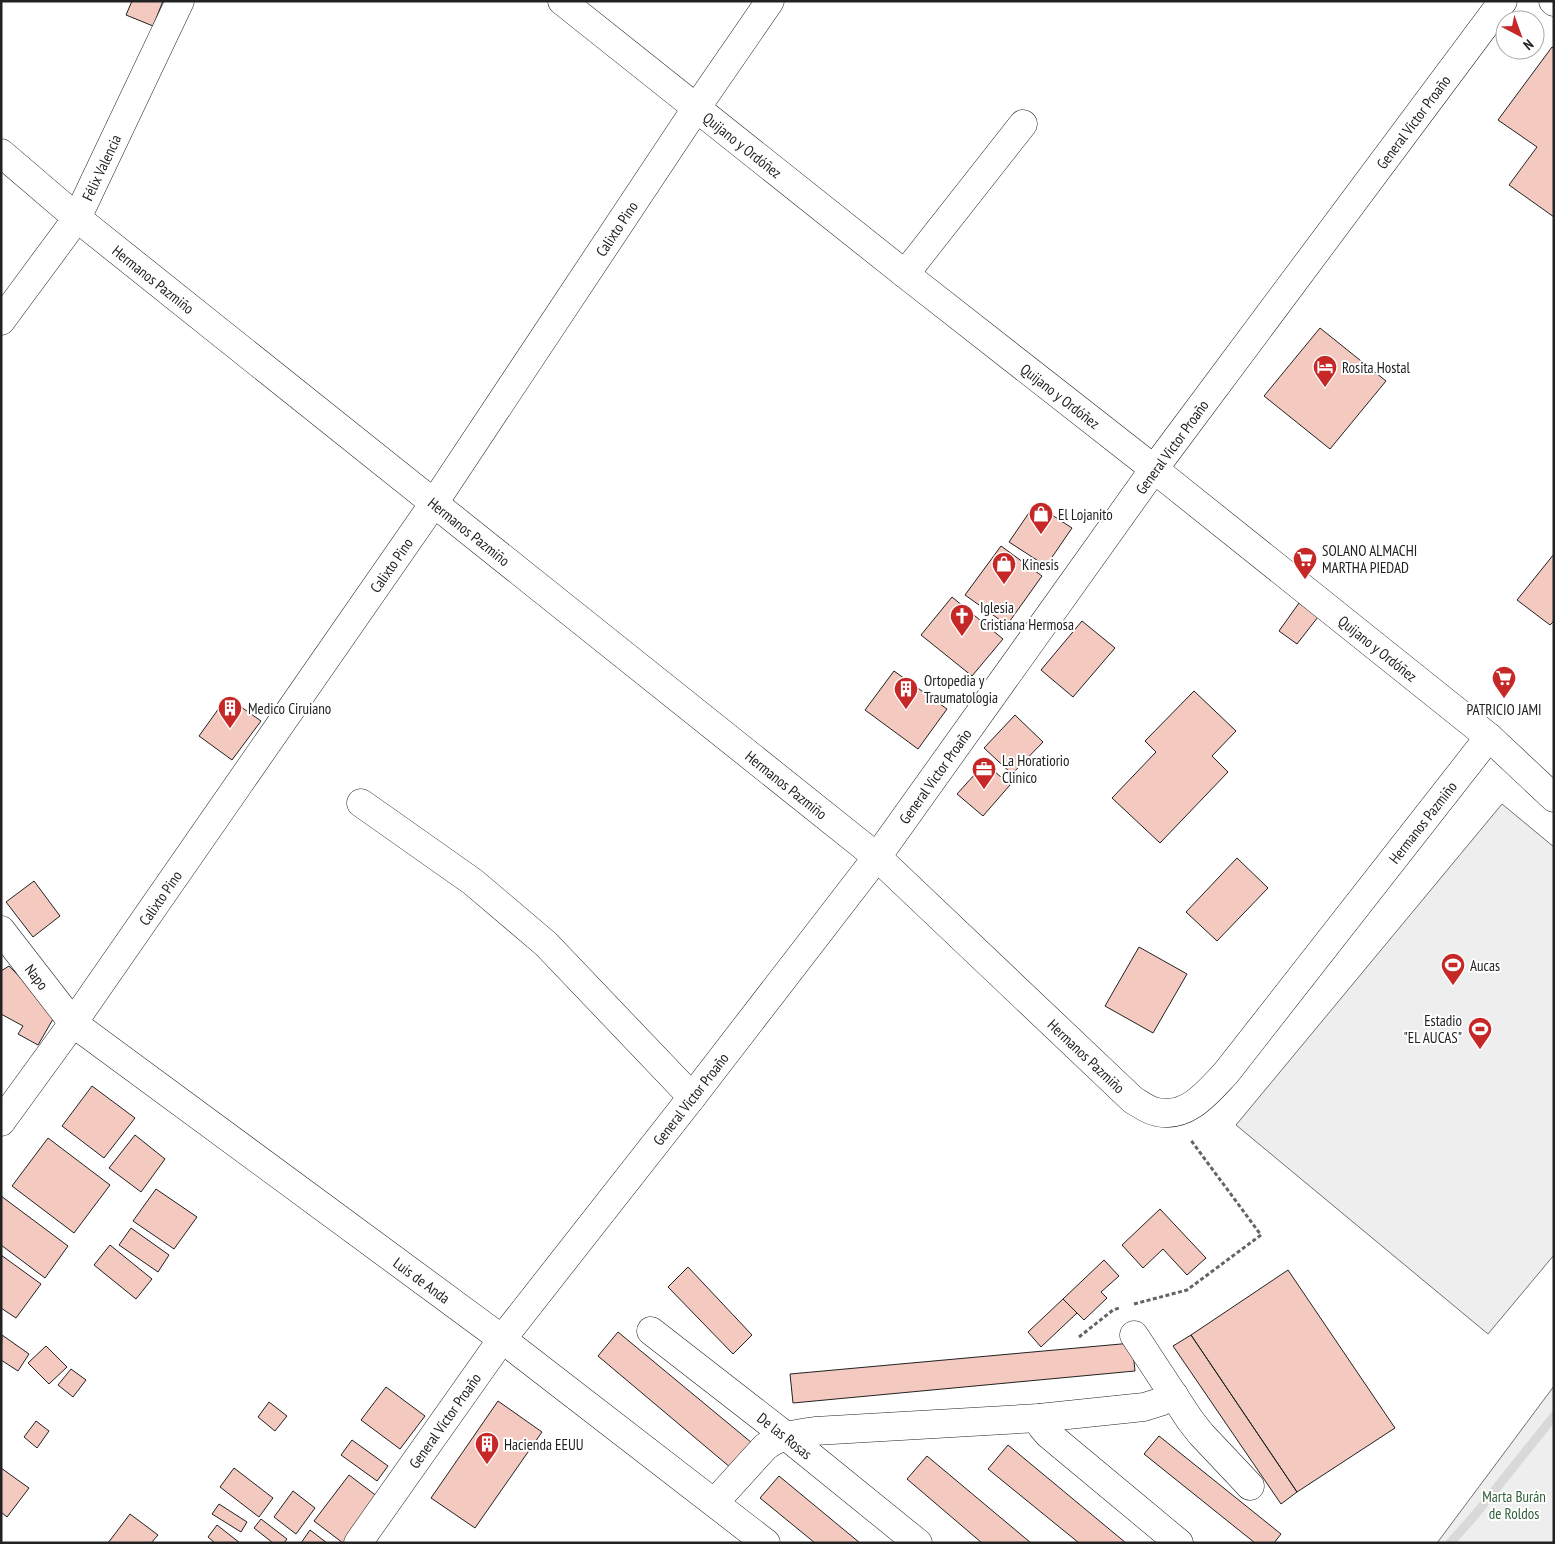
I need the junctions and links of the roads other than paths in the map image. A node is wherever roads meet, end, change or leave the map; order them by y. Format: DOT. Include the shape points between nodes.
graph roads {
  1 [pos="180,1"];
  2 [pos="562,1"];
  3 [pos="770,1"];
  4 [pos="1503,1"];
  5 [pos="697,107"];
  6 [pos="1023,124"];
  7 [pos="1,153"];
  8 [pos="77,218"];
  9 [pos="905,274"];
  10 [pos="1,321"];
  11 [pos="1154,469"];
  12 [pos="434,503"];
  13 [pos="1489,738"];
  14 [pos="1554,798"];
  15 [pos="361,804"];
  16 [pos="877,857"];
  17 [pos="1,930"];
  18 [pos="73,1023"];
  19 [pos="692,1098"];
  20 [pos="1,1122"];
  21 [pos="650,1331"];
  22 [pos="1134,1335"];
  23 [pos="502,1339"];
  24 [pos="1174,1395"];
  25 [pos="1039,1418"];
  26 [pos="786,1436"];
  27 [pos="1250,1486"];
  28 [pos="715,1502"];
  29 [pos="358,1543"];
  30 [pos="766,1543"];
  31 [pos="918,1543"];
  32 [pos="1179,1543"];
  1 -- 8 [label="street, Félix Valencia"];
  2 -- 5 [label="street, Quijano y Ordóñez"];
  3 -- 5 [label="street, Calixto Pino"];
  4 -- 11 [label="street, General Victor Proaño"];
  5 -- 9 [label="street, Quijano y Ordóñez"];
  5 -- 12 [label="street, Calixto Pino"];
  6 -- 9 [label="street"];
  7 -- 8 [label="street, Hermanos Pazmiño"];
  8 -- 10 [label="street, Félix Valencia"];
  8 -- 12 [label="street, Hermanos Pazmiño"];
  9 -- 11 [label="street, Quijano y Ordóñez"];
  11 -- 13 [label="street, Quijano y Ordóñez"];
  11 -- 16 [label="street, General Victor Proaño"];
  12 -- 16 [label="street, Hermanos Pazmiño"];
  12 -- 18 [label="street, Calixto Pino"];
  13 -- 14 [label="street, Quijano y Ordóñez"];
  13 -- 16 [label="street, Hermanos Pazmiño" via="1226,1073 1188,1108 1172,1114 1156,1112 1132,1100"];
  15 -- 19 [label="street" via="473,882 546,944"];
  16 -- 19 [label="street, General Victor Proaño"];
  17 -- 18 [label="street, Napo"];
  18 -- 20 [label="street, Calixto Pino"];
  18 -- 23 [label="street, Luis de Anda"];
  19 -- 23 [label="street, General Victor Proaño"];
  21 -- 26 [label="street, De las Rosas"];
  22 -- 24 [label="street"];
  23 -- 28 [label="street, Luis de Anda"];
  23 -- 29 [label="street, General Victor Proaño"];
  24 -- 25 [label="street" via="1144,1407"];
  24 -- 27 [label="street" via="1201,1434"];
  25 -- 26 [label="street" via="815,1431"];
  25 -- 32 [label="street" via="1048,1434"];
  26 -- 28 [label="street" via="765,1447"];
  26 -- 31 [label="street, De las Rosas"];
  28 -- 30 [label="street, Luis de Anda"];
}
